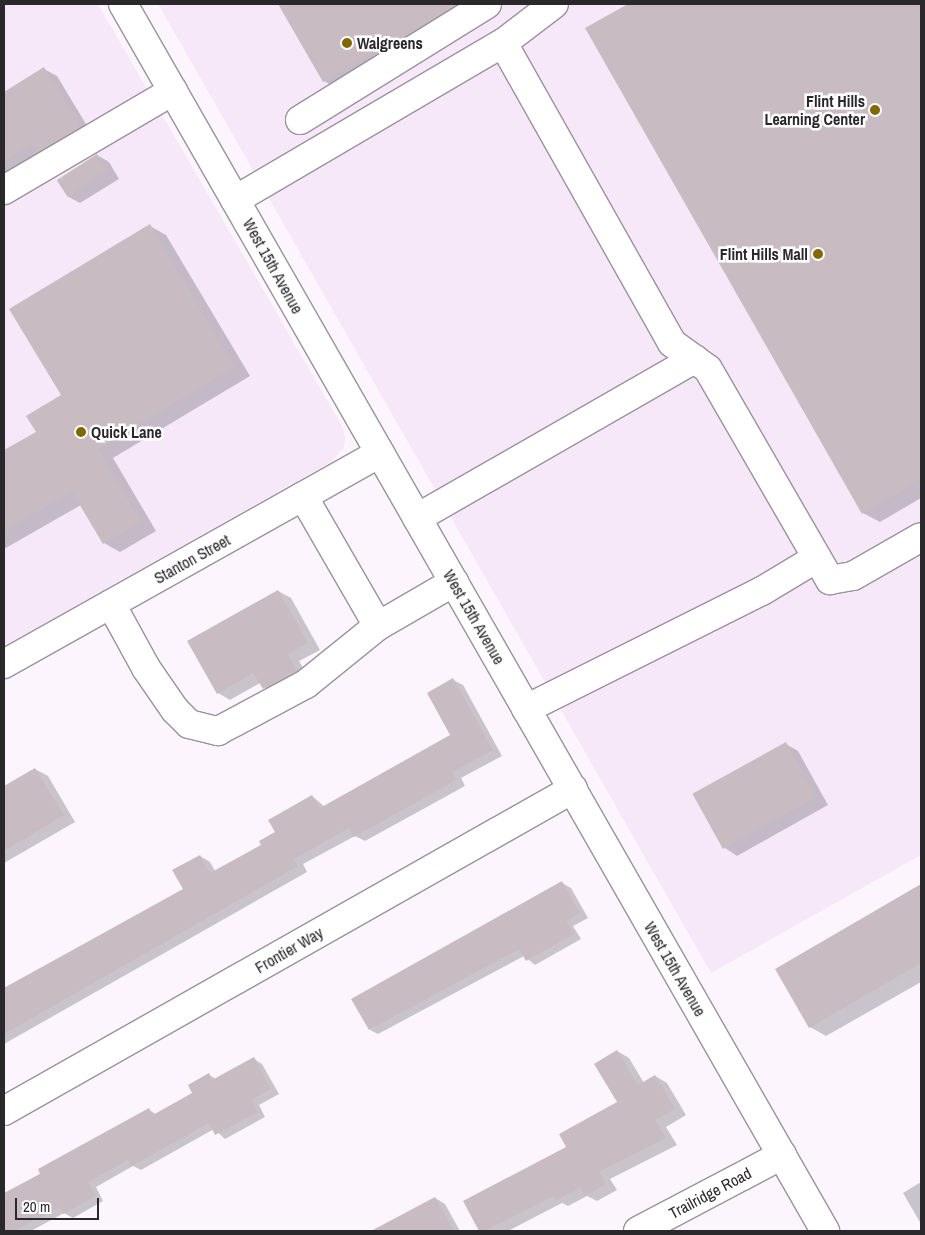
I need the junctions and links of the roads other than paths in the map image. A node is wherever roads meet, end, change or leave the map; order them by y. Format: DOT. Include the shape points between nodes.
graph roads {
  1 [pos="123,4"];
  2 [pos="487,4"];
  3 [pos="554,4"];
  4 [pos="502,43"];
  5 [pos="173,91"];
  6 [pos="300,120"];
  7 [pos="4,190"];
  8 [pos="235,200"];
  9 [pos="694,359"];
  10 [pos="380,453"];
  11 [pos="303,496"];
  12 [pos="417,518"];
  13 [pos="921,537"];
  14 [pos="817,558"];
  15 [pos="454,582"];
  16 [pos="111,604"];
  17 [pos="378,626"];
  18 [pos="5,661"];
  19 [pos="526,709"];
  20 [pos="573,789"];
  21 [pos="4,1110"];
  22 [pos="782,1155"];
  23 [pos="638,1231"];
  24 [pos="825,1231"];
  1 -- 5 [label="street, West 15th Avenue"];
  2 -- 6 [label="street"];
  3 -- 4 [label="street"];
  4 -- 8 [label="street"];
  4 -- 9 [label="street" via="672,342"];
  5 -- 7 [label="street"];
  5 -- 8 [label="street, West 15th Avenue"];
  8 -- 10 [label="street, West 15th Avenue"];
  9 -- 12 [label="street"];
  9 -- 14 [label="street" via="708,369"];
  10 -- 11 [label="street, Stanton Street"];
  10 -- 12 [label="street, West 15th Avenue"];
  11 -- 16 [label="street, Stanton Street"];
  11 -- 17 [label="street"];
  12 -- 15 [label="street, West 15th Avenue"];
  13 -- 14 [label="street" via="853,576 830,580"];
  14 -- 19 [label="street" via="762,591"];
  15 -- 17 [label="street"];
  15 -- 19 [label="street, West 15th Avenue"];
  16 -- 17 [label="street" via="146,668 175,710 189,724 218,731 306,684"];
  16 -- 18 [label="street, Stanton Street"];
  19 -- 20 [label="street, West 15th Avenue"];
  20 -- 21 [label="street, Frontier Way"];
  20 -- 22 [label="street, West 15th Avenue"];
  22 -- 23 [label="street, Trailridge Road"];
  22 -- 24 [label="street, West 15th Avenue"];
}
